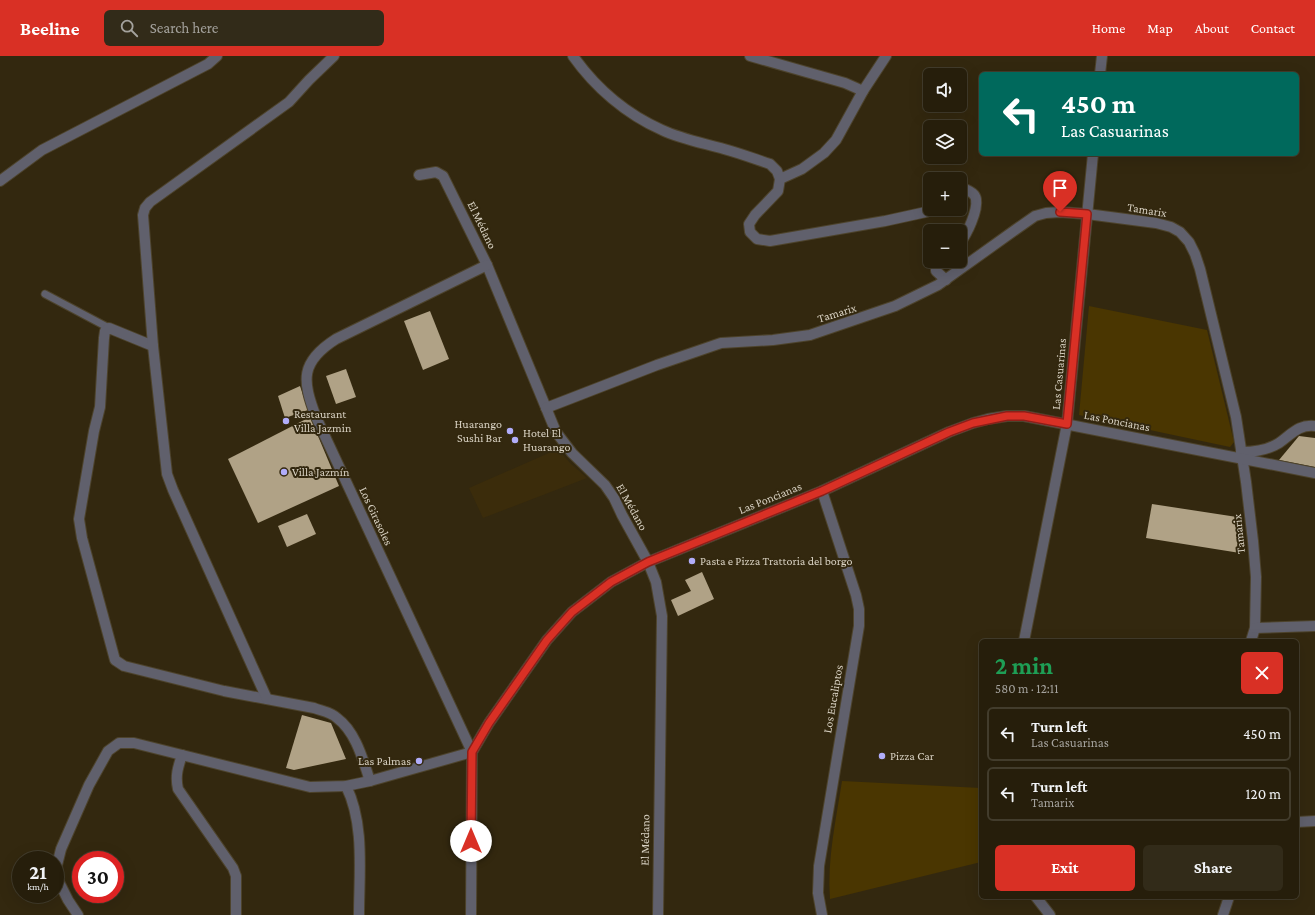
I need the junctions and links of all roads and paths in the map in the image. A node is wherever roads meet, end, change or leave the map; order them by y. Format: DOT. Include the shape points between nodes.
graph roads {
  1 [pos="217,56"];
  2 [pos="334,56"];
  3 [pos="573,56"];
  4 [pos="750,56"];
  5 [pos="886,56"];
  6 [pos="1102,56"];
  7 [pos="1100,72"];
  8 [pos="863,91"];
  9 [pos="1092,156"];
  10 [pos="419,175"];
  11 [pos="780,179"];
  12 [pos="0,181"];
  13 [pos="967,190"];
  14 [pos="923,213"];
  15 [pos="1087,214"];
  16 [pos="967,231"];
  17 [pos="487,265"];
  18 [pos="936,268"];
  19 [pos="946,280"];
  20 [pos="45,294"];
  21 [pos="109,328"];
  22 [pos="153,346"];
  23 [pos="546,408"];
  24 [pos="1067,424"];
  25 [pos="1315,426"];
  26 [pos="1242,456"];
  27 [pos="1315,473"];
  28 [pos="822,491"];
  29 [pos="648,562"];
  30 [pos="1315,626"];
  31 [pos="1255,628"];
  32 [pos="1024,639"];
  33 [pos="1252,639"];
  34 [pos="267,699"];
  35 [pos="472,752"];
  36 [pos="182,755"];
  37 [pos="370,781"];
  38 [pos="346,786"];
  39 [pos="1315,821"];
  40 [pos="1299,822"];
  41 [pos="1038,899"];
  42 [pos="1228,899"];
  43 [pos="78,915"];
  44 [pos="236,915"];
  45 [pos="359,915"];
  46 [pos="471,915"];
  47 [pos="658,915"];
  48 [pos="822,915"];
  49 [pos="1050,915"];
  50 [pos="1223,915"];
  1 -- 12 [label="street" via="208,64 42,150"];
  2 -- 22 [label="street" via="290,102 145,208 143,215"];
  3 -- 11 [label="street" via="610,97 661,130 770,164"];
  4 -- 8 [label="street" via="845,83"];
  5 -- 8 [label="street"];
  6 -- 7 [label="street"];
  8 -- 11 [label="street" via="836,140 824,153 802,169"];
  9 -- 15 [label="street, Las Casuarinas"];
  10 -- 17 [label="street, El Médano" via="436,172 443,176"];
  11 -- 14 [label="street" via="778,191 749,224 750,232 757,239 784,240"];
  13 -- 16 [label="street" via="976,198 976,208"];
  15 -- 19 [label="street, Tamarix" via="1060,212 1035,216"];
  15 -- 24 [label="street, Las Casuarinas"];
  15 -- 26 [label="street, Tamarix" via="1171,227 1180,232 1188,242 1200,269 1236,417"];
  17 -- 23 [label="street, El Médano"];
  17 -- 35 [label="street, Los Girasoles" via="336,339 317,353 306,379 309,400 316,418"];
  18 -- 19 [label="street"];
  19 -- 23 [label="street, Tamarix" via="895,306 810,335 721,343"];
  20 -- 21 [label="lane"];
  21 -- 22 [label="street"];
  21 -- 34 [label="street" via="105,331 100,407 79,519 115,660 124,666"];
  22 -- 34 [label="street" via="167,474"];
  23 -- 29 [label="street, El Médano" via="564,444 610,492"];
  24 -- 26 [label="street, Las Poncianas"];
  24 -- 28 [label="street, Las Poncianas" via="1024,416 1007,416 973,423"];
  24 -- 32 [label="street, Las Casuarinas"];
  25 -- 26 [label="street" via="1300,427 1278,444"];
  26 -- 27 [label="street, Las Poncianas"];
  26 -- 31 [label="street, Tamarix" via="1256,577"];
  28 -- 29 [label="street, Las Poncianas"];
  28 -- 48 [label="street, Los Eucaliptos" via="856,595 859,626 818,866 818,894"];
  29 -- 35 [label="street, Las Poncianas" via="606,586 558,626 489,723"];
  29 -- 47 [label="street, El Médano" via="656,582 662,616"];
  30 -- 31 [label="street"];
  31 -- 33 [label="street, Tamarix"];
  34 -- 37 [label="street" via="314,708 338,718 351,734"];
  35 -- 37 [label="street"];
  35 -- 46 [label="street"];
  36 -- 38 [label="street" via="310,787"];
  36 -- 43 [label="street" via="134,743 119,743 108,751 64,842 58,865 58,880"];
  36 -- 44 [label="street" via="177,770 178,789 233,868 236,876"];
  37 -- 38 [label="street"];
  38 -- 45 [label="street" via="351,797 358,832"];
  39 -- 40 [label="street"];
  41 -- 49 [label="street"];
  42 -- 50 [label="street"];
}
